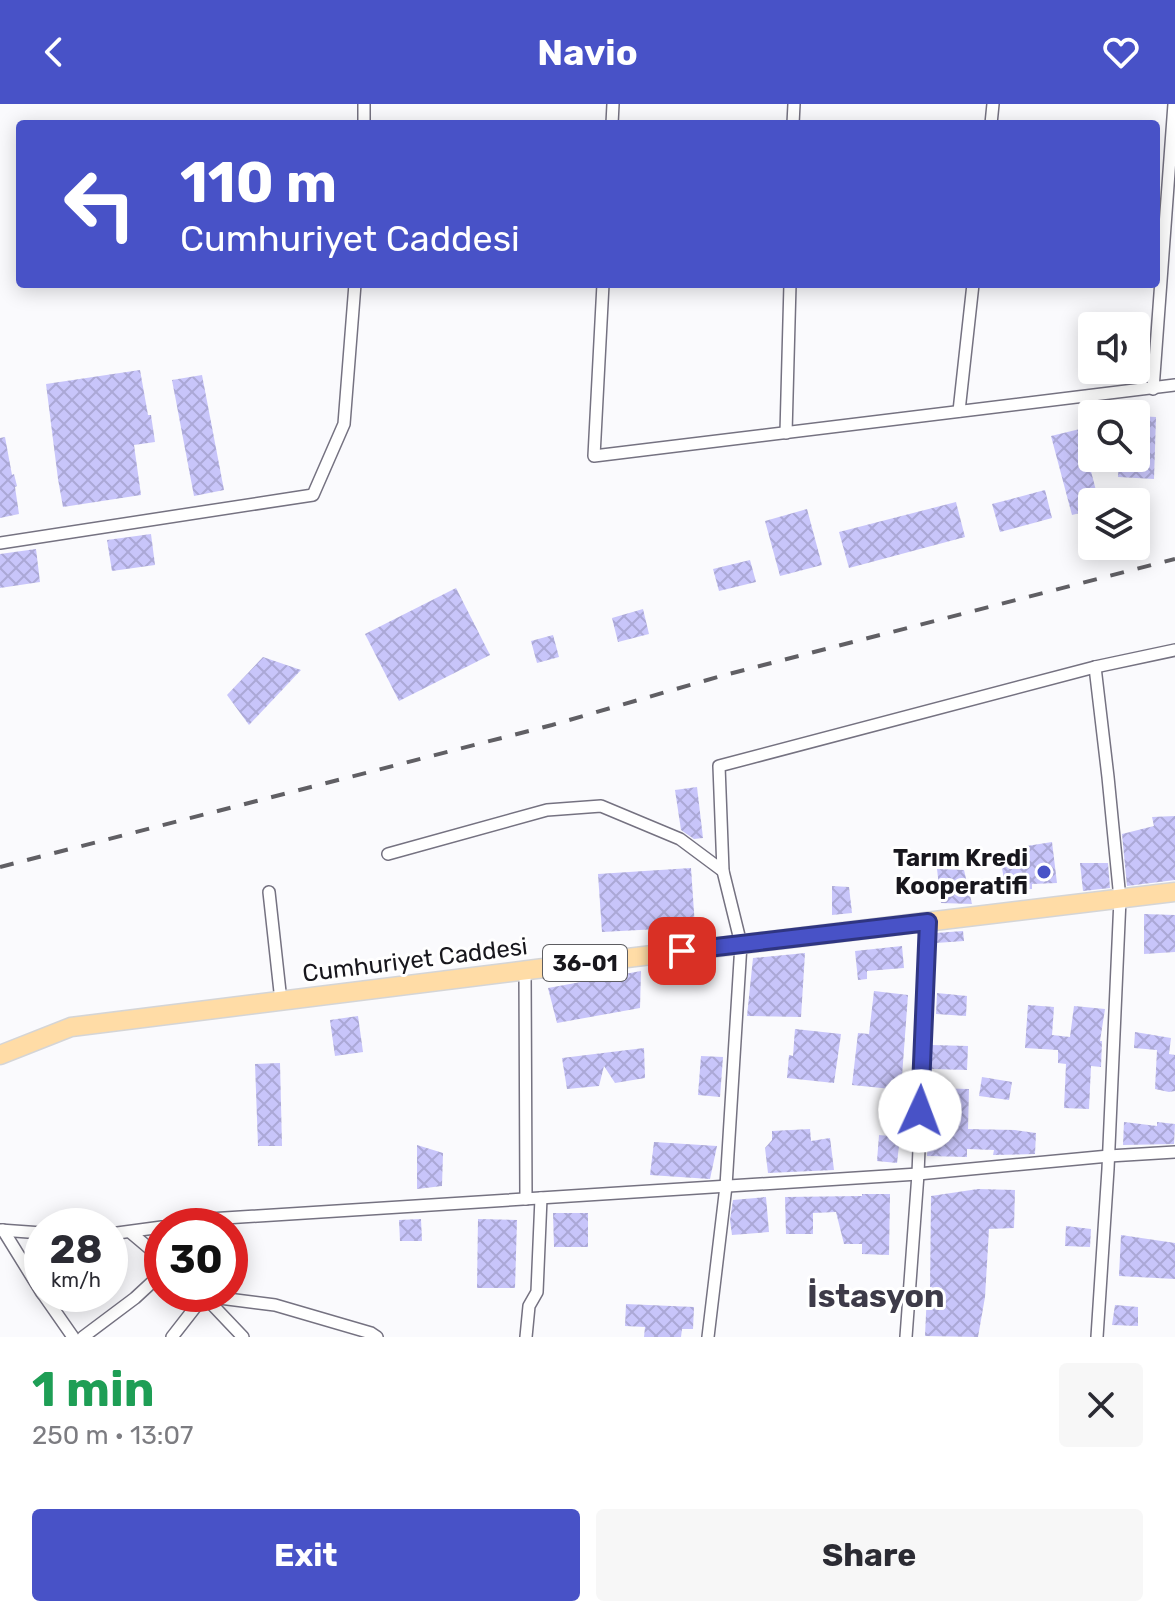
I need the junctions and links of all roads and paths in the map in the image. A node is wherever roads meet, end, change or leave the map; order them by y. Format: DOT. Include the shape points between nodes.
graph roads {
  1 [pos="1174,104"];
  2 [pos="355,288"];
  3 [pos="603,288"];
  4 [pos="790,288"];
  5 [pos="973,288"];
  6 [pos="1175,385"];
  7 [pos="1153,389"];
  8 [pos="959,411"];
  9 [pos="786,433"];
  10 [pos="0,543"];
  11 [pos="1175,650"];
  12 [pos="1095,667"];
  13 [pos="388,854"];
  14 [pos="723,871"];
  15 [pos="269,892"];
  16 [pos="1175,892"];
  17 [pos="1120,899"];
  18 [pos="928,922"];
  19 [pos="741,944"];
  20 [pos="525,970"];
  21 [pos="281,1001"];
  22 [pos="1,1053"];
  23 [pos="1175,1152"];
  24 [pos="1109,1156"];
  25 [pos="918,1174"];
  26 [pos="726,1186"];
  27 [pos="541,1198"];
  28 [pos="526,1199"];
  29 [pos="248,1217"];
  30 [pos="2,1230"];
  31 [pos="144,1230"];
  32 [pos="24,1232"];
  33 [pos="130,1232"];
  34 [pos="144,1244"];
  35 [pos="24,1265"];
  36 [pos="144,1290"];
  37 [pos="248,1301"];
  38 [pos="55,1312"];
  39 [pos="190,1312"];
  40 [pos="219,1312"];
  41 [pos="73,1337"];
  42 [pos="83,1337"];
  43 [pos="172,1337"];
  44 [pos="243,1337"];
  45 [pos="377,1337"];
  46 [pos="526,1337"];
  47 [pos="708,1337"];
  48 [pos="906,1337"];
  49 [pos="1097,1337"];
  1 -- 7 [label="street"];
  2 -- 10 [label="street" via="344,424 313,495"];
  3 -- 9 [label="street" via="594,456"];
  4 -- 9 [label="street"];
  5 -- 8 [label="street"];
  6 -- 7 [label="street"];
  7 -- 8 [label="street"];
  8 -- 9 [label="street"];
  11 -- 12 [label="street"];
  12 -- 14 [label="street" via="719,766"];
  12 -- 17 [label="street"];
  13 -- 14 [label="street" via="547,810 601,806 680,839"];
  14 -- 19 [label="street"];
  15 -- 21 [label="street"];
  16 -- 17 [label="main road, Cumhuriyet Caddesi / 36-01"];
  17 -- 18 [label="main road, Cumhuriyet Caddesi / 36-01"];
  17 -- 24 [label="street"];
  18 -- 19 [label="main road, Cumhuriyet Caddesi / 36-01"];
  18 -- 25 [label="street"];
  19 -- 20 [label="main road, Cumhuriyet Caddesi / 36-01"];
  19 -- 26 [label="street"];
  20 -- 21 [label="main road, Cumhuriyet Caddesi / 36-01"];
  20 -- 28 [label="street"];
  21 -- 22 [label="main road, Cumhuriyet Caddesi / 36-01" via="71,1027"];
  23 -- 24 [label="street"];
  24 -- 25 [label="street"];
  24 -- 49 [label="street"];
  25 -- 26 [label="street"];
  25 -- 48 [label="street"];
  26 -- 27 [label="street"];
  26 -- 47 [label="street"];
  27 -- 28 [label="street"];
  27 -- 46 [label="street" via="537,1292 529,1306"];
  28 -- 29 [label="street"];
  30 -- 32 [label="street"];
  30 -- 35 [label="street"];
  31 -- 33 [label="street"];
  33 -- 34 [label="street"];
  36 -- 42 [label="street"];
  37 -- 45 [label="street"];
  38 -- 41 [label="street"];
  39 -- 43 [label="street"];
  40 -- 44 [label="street"];
}
